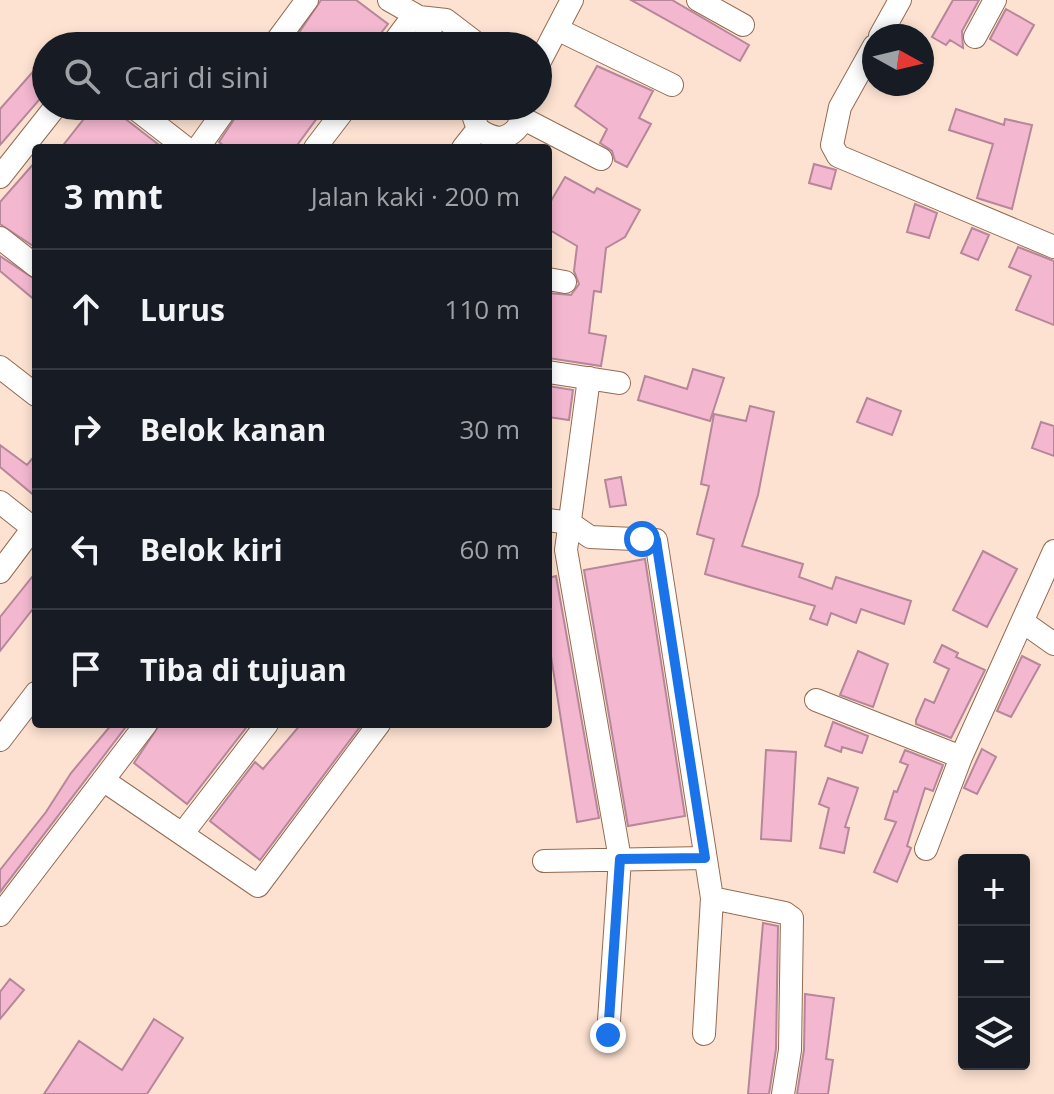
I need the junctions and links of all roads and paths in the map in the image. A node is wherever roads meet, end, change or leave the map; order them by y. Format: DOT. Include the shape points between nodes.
graph roads {
  1 [pos="307,0"];
  2 [pos="389,0"];
  3 [pos="572,0"];
  4 [pos="698,0"];
  5 [pos="900,0"];
  6 [pos="995,0"];
  7 [pos="416,16"];
  8 [pos="887,24"];
  9 [pos="743,25"];
  10 [pos="557,29"];
  11 [pos="283,32"];
  12 [pos="403,32"];
  13 [pos="428,32"];
  14 [pos="462,32"];
  15 [pos="975,37"];
  16 [pos="552,38"];
  17 [pos="862,68"];
  18 [pos="672,85"];
  19 [pos="47,120"];
  20 [pos="150,120"];
  21 [pos="218,120"];
  22 [pos="336,120"];
  23 [pos="477,120"];
  24 [pos="517,126"];
  25 [pos="478,129"];
  26 [pos="32,144"];
  27 [pos="181,144"];
  28 [pos="201,144"];
  29 [pos="318,144"];
  30 [pos="466,144"];
  31 [pos="601,159"];
  32 [pos="0,177"];
  33 [pos="0,238"];
  34 [pos="1054,247"];
  35 [pos="32,263"];
  36 [pos="0,367"];
  37 [pos="552,373"];
  38 [pos="589,378"];
  39 [pos="619,383"];
  40 [pos="32,392"];
  41 [pos="0,502"];
  42 [pos="559,522"];
  43 [pos="32,525"];
  44 [pos="32,529"];
  45 [pos="590,537"];
  46 [pos="557,550"];
  47 [pos="1054,551"];
  48 [pos="0,572"];
  49 [pos="1023,622"];
  50 [pos="1054,644"];
  51 [pos="32,698"];
  52 [pos="816,700"];
  53 [pos="143,728"];
  54 [pos="264,728"];
  55 [pos="376,728"];
  56 [pos="0,740"];
  57 [pos="961,757"];
  58 [pos="103,780"];
  59 [pos="183,833"];
  60 [pos="926,849"];
  61 [pos="705,858"];
  62 [pos="620,859"];
  63 [pos="544,861"];
  64 [pos="712,898"];
  65 [pos="0,915"];
  66 [pos="704,1034"];
  67 [pos="608,1035"];
  68 [pos="783,1094"];
  1 -- 11 [label="street"];
  2 -- 7 [label="street"];
  3 -- 10 [label="street"];
  4 -- 9 [label="street"];
  5 -- 8 [label="street"];
  6 -- 15 [label="street"];
  7 -- 12 [label="street"];
  7 -- 13 [label="street"];
  7 -- 14 [label="street" via="446,20"];
  10 -- 16 [label="street"];
  10 -- 18 [label="street"];
  17 -- 34 [label="street" via="840,107 832,145 838,156"];
  19 -- 26 [label="street"];
  20 -- 27 [label="street"];
  21 -- 28 [label="street"];
  22 -- 29 [label="street"];
  23 -- 25 [label="street"];
  24 -- 25 [label="street" via="498,139"];
  24 -- 31 [label="street"];
  25 -- 30 [label="street"];
  26 -- 32 [label="street"];
  33 -- 35 [label="street"];
  36 -- 40 [label="street"];
  37 -- 38 [label="street"];
  38 -- 39 [label="street"];
  38 -- 42 [label="street"];
  41 -- 43 [label="street"];
  42 -- 45 [label="street"];
  42 -- 46 [label="street"];
  44 -- 48 [label="street"];
  45 -- 46 [label="street"];
  45 -- 61 [label="street" via="656,540"];
  46 -- 62 [label="street"];
  47 -- 49 [label="street"];
  49 -- 50 [label="street"];
  49 -- 57 [label="street"];
  51 -- 56 [label="street"];
  52 -- 57 [label="street"];
  53 -- 58 [label="street"];
  54 -- 59 [label="street"];
  55 -- 59 [label="street" via="258,886"];
  57 -- 60 [label="street"];
  58 -- 59 [label="street"];
  58 -- 65 [label="street"];
  61 -- 62 [label="street"];
  61 -- 64 [label="street"];
  62 -- 63 [label="street"];
  62 -- 67 [label="street"];
  64 -- 66 [label="street"];
  64 -- 68 [label="street" via="792,918 790,1050"];
}
